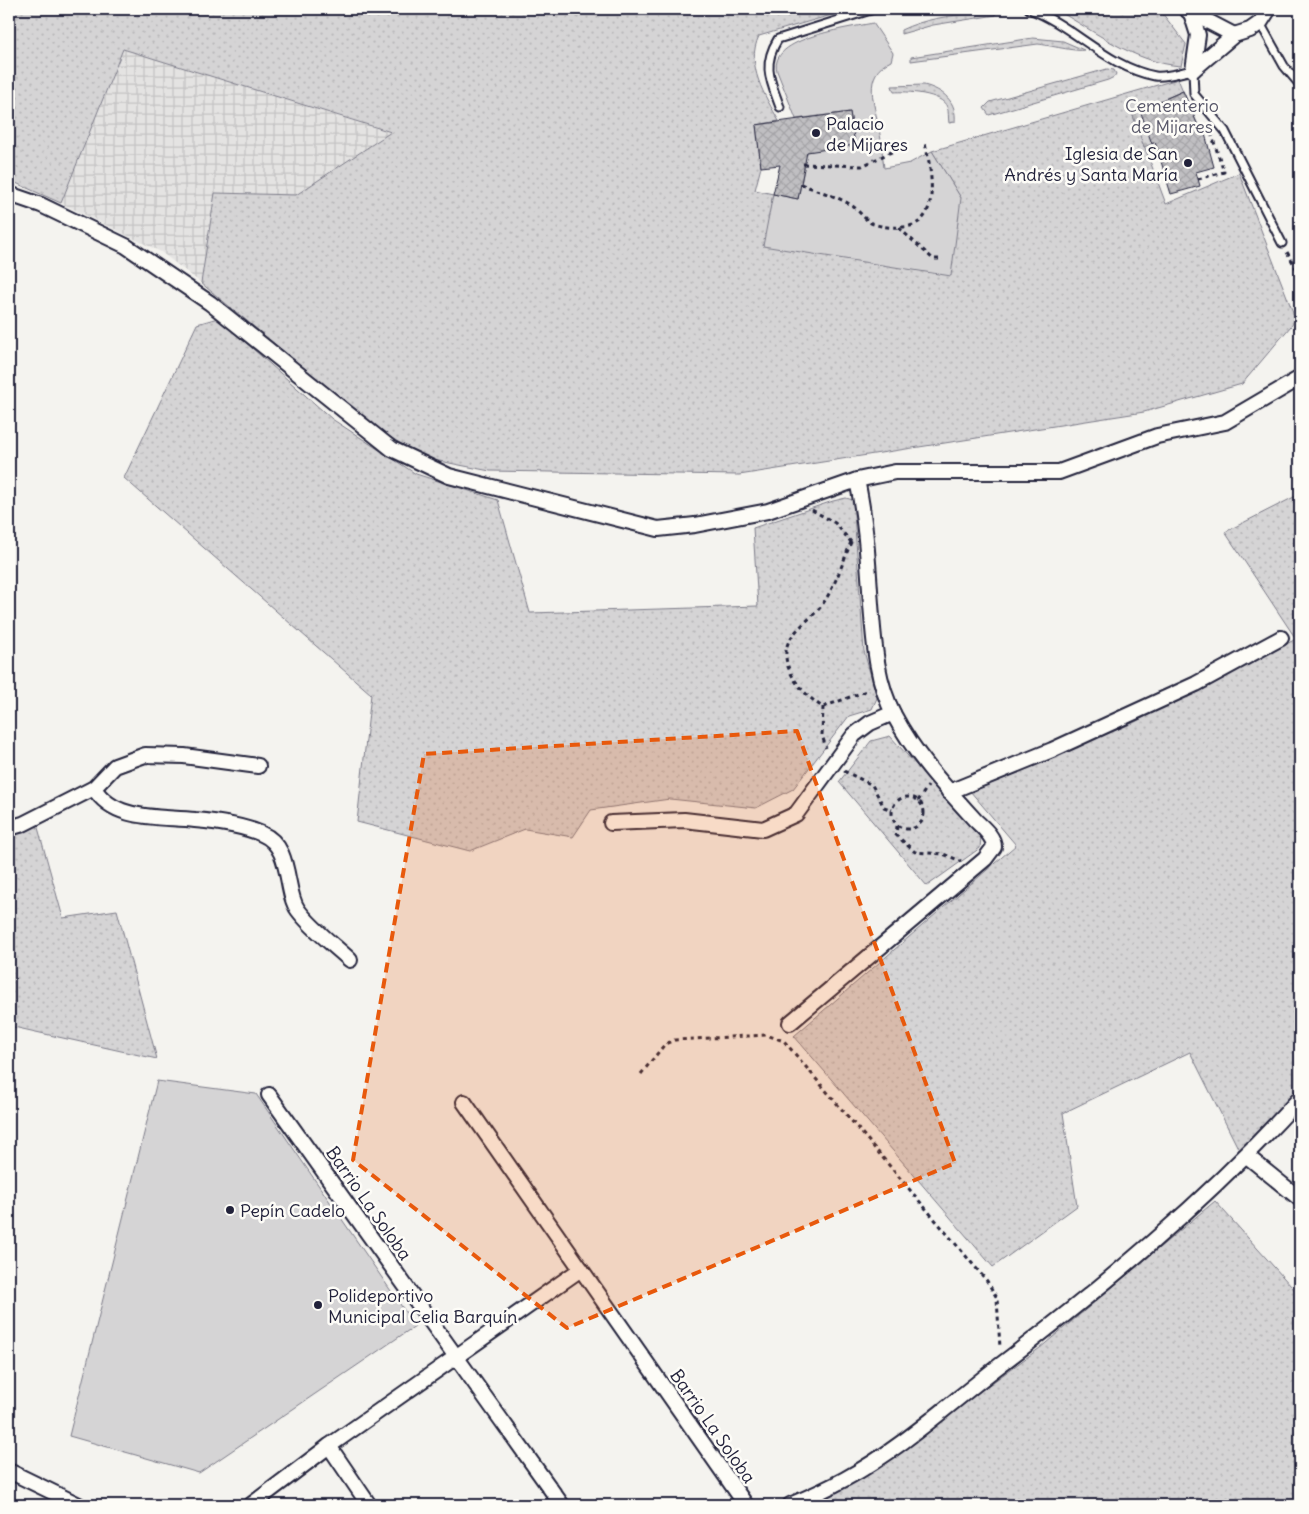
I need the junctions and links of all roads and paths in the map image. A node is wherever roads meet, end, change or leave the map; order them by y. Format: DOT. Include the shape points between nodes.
graph roads {
  1 [pos="874,9"];
  2 [pos="1029,9"];
  3 [pos="1269,9"];
  4 [pos="1188,11"];
  5 [pos="1260,23"];
  6 [pos="1234,35"];
  7 [pos="1193,70"];
  8 [pos="1300,85"];
  9 [pos="780,107"];
  10 [pos="1208,127"];
  11 [pos="925,143"];
  12 [pos="908,144"];
  13 [pos="803,164"];
  14 [pos="1198,180"];
  15 [pos="801,184"];
  16 [pos="9,194"];
  17 [pos="899,227"];
  18 [pos="1282,243"];
  19 [pos="943,259"];
  20 [pos="1300,275"];
  21 [pos="1300,378"];
  22 [pos="857,480"];
  23 [pos="797,500"];
  24 [pos="852,542"];
  25 [pos="866,545"];
  26 [pos="1281,638"];
  27 [pos="884,687"];
  28 [pos="893,713"];
  29 [pos="258,766"];
  30 [pos="94,788"];
  31 [pos="949,792"];
  32 [pos="611,823"];
  33 [pos="897,826"];
  34 [pos="9,828"];
  35 [pos="976,867"];
  36 [pos="350,960"];
  37 [pos="790,1023"];
  38 [pos="641,1074"];
  39 [pos="269,1095"];
  40 [pos="1300,1098"];
  41 [pos="464,1102"];
  42 [pos="1247,1156"];
  43 [pos="1300,1199"];
  44 [pos="581,1269"];
  45 [pos="456,1357"];
  46 [pos="1005,1362"];
  47 [pos="330,1446"];
  48 [pos="9,1471"];
  49 [pos="79,1505"];
  50 [pos="251,1505"];
  51 [pos="369,1505"];
  52 [pos="562,1505"];
  53 [pos="746,1505"];
  54 [pos="790,1505"];
  1 -- 9 [label="lane" via="778,39 770,52 767,67"];
  2 -- 7 [label="lane" via="1072,31 1124,65 1156,76"];
  3 -- 5 [label="street"];
  4 -- 6 [label="street"];
  4 -- 7 [label="street" via="1198,35"];
  5 -- 6 [label="street"];
  5 -- 8 [label="lane" via="1284,66"];
  6 -- 7 [label="street"];
  7 -- 18 [label="lane" via="1194,94 1225,130"];
  10 -- 14 [label="path" via="1224,172"];
  11 -- 17 [label="path" via="932,197 917,224"];
  12 -- 13 [label="path" via="862,166"];
  15 -- 17 [label="path" via="852,205 870,222 890,228"];
  16 -- 23 [label="street" via="41,205 126,246 210,303 392,449 449,476 658,529 732,518"];
  17 -- 19 [label="path" via="933,259"];
  18 -- 20 [label="path"];
  21 -- 22 [label="street" via="1225,422 1157,436 1060,472 895,472"];
  22 -- 23 [label="street"];
  22 -- 25 [label="street" via="864,511"];
  23 -- 24 [label="path" via="835,523"];
  24 -- 25 [label="path"];
  24 -- 27 [label="path" via="824,601 807,623 792,635 788,646 791,677 809,699 823,707"];
  25 -- 27 [label="street" via="874,640"];
  26 -- 31 [label="street" via="1196,684 1052,750"];
  27 -- 28 [label="street"];
  28 -- 31 [label="street" via="918,753"];
  28 -- 32 [label="street" via="870,723 854,735 796,814 763,829 684,820"];
  29 -- 30 [label="street" via="184,756 144,755 115,766"];
  30 -- 34 [label="street"];
  30 -- 36 [label="street" via="100,799 118,810 140,816 227,824 263,834 275,843 286,863 297,909"];
  31 -- 35 [label="street" via="993,840 992,851"];
  33 -- 33 [label="path" via="908,830 922,821 924,810 918,800 908,796 897,800 891,815"];
  33 -- 35 [label="path" via="896,834 916,852 943,854"];
  35 -- 37 [label="street"];
  38 -- 46 [label="path" via="665,1044 675,1040 766,1035 784,1041 993,1289 999,1307 999,1345"];
  39 -- 45 [label="street, Barrio La Soloba"];
  40 -- 42 [label="street"];
  41 -- 44 [label="street, Barrio La Soloba"];
  42 -- 43 [label="street"];
  42 -- 46 [label="street" via="1160,1236"];
  44 -- 45 [label="street"];
  44 -- 53 [label="street, Barrio La Soloba"];
  45 -- 47 [label="street"];
  45 -- 52 [label="street, Barrio La Soloba"];
  46 -- 54 [label="street" via="899,1444 846,1479"];
  47 -- 50 [label="street"];
  47 -- 51 [label="street"];
  48 -- 49 [label="street"];
}
